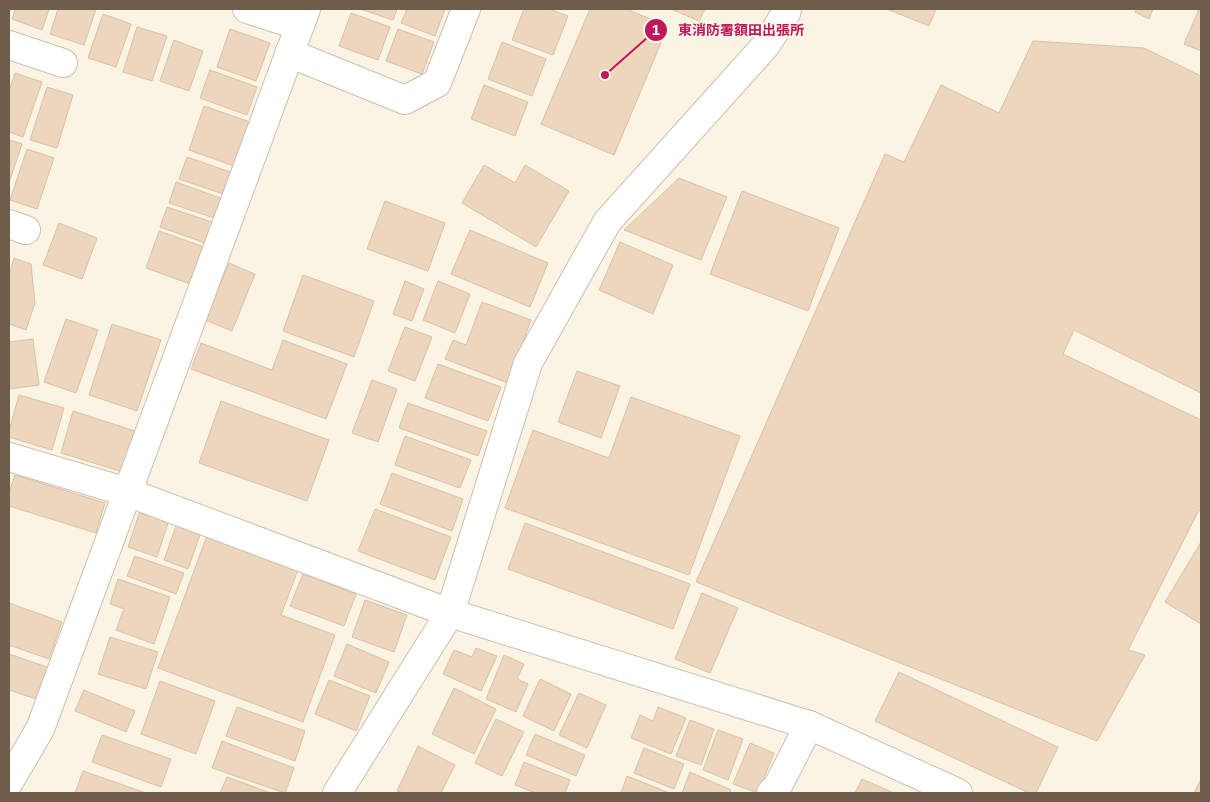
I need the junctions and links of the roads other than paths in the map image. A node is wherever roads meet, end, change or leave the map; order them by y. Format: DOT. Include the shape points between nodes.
graph roads {
  1 [pos="247,9"];
  2 [pos="466,9"];
  3 [pos="786,9"];
  4 [pos="303,18"];
  5 [pos="9,45"];
  6 [pos="289,53"];
  7 [pos="63,63"];
  8 [pos="9,457"];
  9 [pos="127,492"];
  10 [pos="450,613"];
  11 [pos="809,725"];
  12 [pos="9,782"];
  13 [pos="337,793"];
  14 [pos="771,793"];
  15 [pos="958,793"];
  1 -- 4 [label="street"];
  2 -- 6 [label="street" via="437,83 405,100"];
  3 -- 10 [label="street" via="766,45 607,222 528,363"];
  4 -- 6 [label="street"];
  5 -- 7 [label="street"];
  6 -- 9 [label="street"];
  8 -- 9 [label="street"];
  9 -- 10 [label="street"];
  9 -- 12 [label="street" via="40,729"];
  10 -- 11 [label="street"];
  10 -- 13 [label="street"];
  11 -- 14 [label="street" via="778,786"];
  11 -- 15 [label="street"];
}
